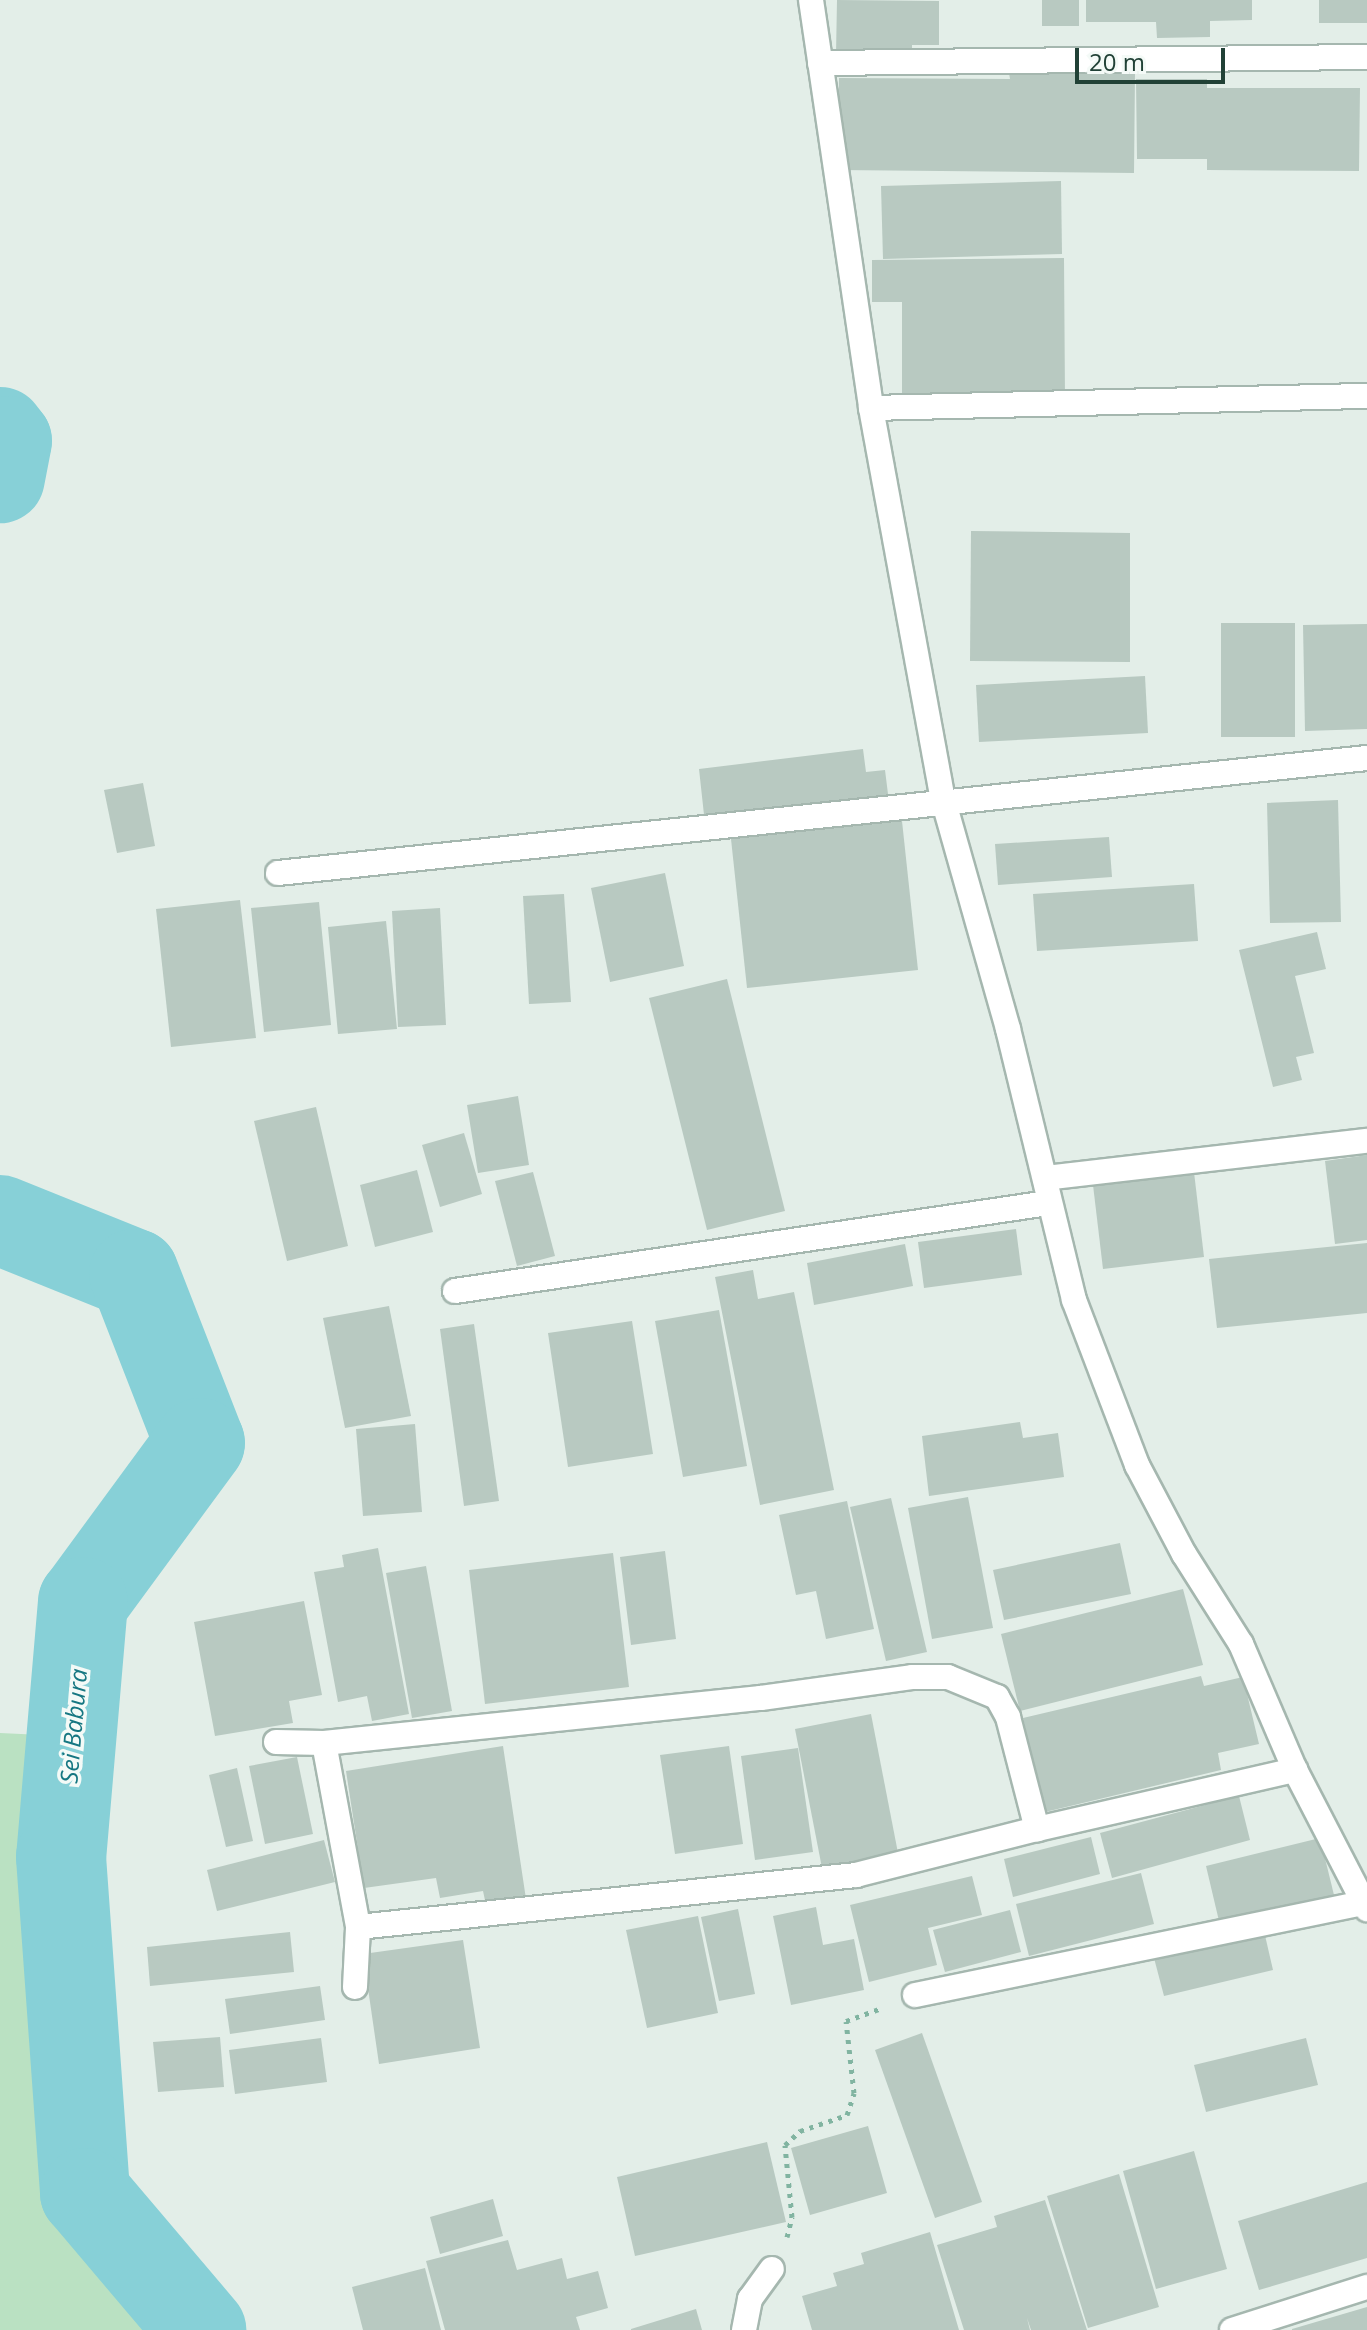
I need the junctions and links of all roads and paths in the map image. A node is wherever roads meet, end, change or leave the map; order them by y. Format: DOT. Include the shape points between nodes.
graph roads {
  1 [pos="811,0"];
  2 [pos="1367,57"];
  3 [pos="820,63"];
  4 [pos="1367,396"];
  5 [pos="871,408"];
  6 [pos="1367,758"];
  7 [pos="943,799"];
  8 [pos="278,873"];
  9 [pos="1367,1141"];
  10 [pos="1045,1178"];
  11 [pos="1048,1203"];
  12 [pos="455,1291"];
  13 [pos="276,1742"];
  14 [pos="324,1743"];
  15 [pos="1295,1770"];
  16 [pos="1037,1829"];
  17 [pos="1366,1906"];
  18 [pos="358,1927"];
  19 [pos="355,1987"];
  20 [pos="915,1995"];
  21 [pos="772,2269"];
  22 [pos="1367,2287"];
  23 [pos="744,2330"];
  24 [pos="1232,2330"];
  1 -- 3 [label="street"];
  2 -- 3 [label="street"];
  3 -- 5 [label="street"];
  4 -- 5 [label="street"];
  5 -- 7 [label="street"];
  6 -- 7 [label="street"];
  7 -- 8 [label="street" via="668,836"];
  7 -- 10 [label="street"];
  9 -- 10 [label="street"];
  10 -- 11 [label="street"];
  11 -- 12 [label="street"];
  11 -- 15 [label="street" via="1107,1397 1184,1554 1241,1644"];
  13 -- 14 [label="street"];
  14 -- 16 [label="street" via="948,1677 997,1697 1008,1717"];
  14 -- 18 [label="street"];
  15 -- 16 [label="street"];
  15 -- 17 [label="street"];
  16 -- 18 [label="street" via="856,1875"];
  17 -- 20 [label="street"];
  18 -- 19 [label="street"];
  20 -- 21 [label="path" via="846,2021 854,2102 847,2115 800,2131 785,2145 792,2217"];
  21 -- 23 [label="street" via="750,2299"];
  22 -- 24 [label="street"];
}
